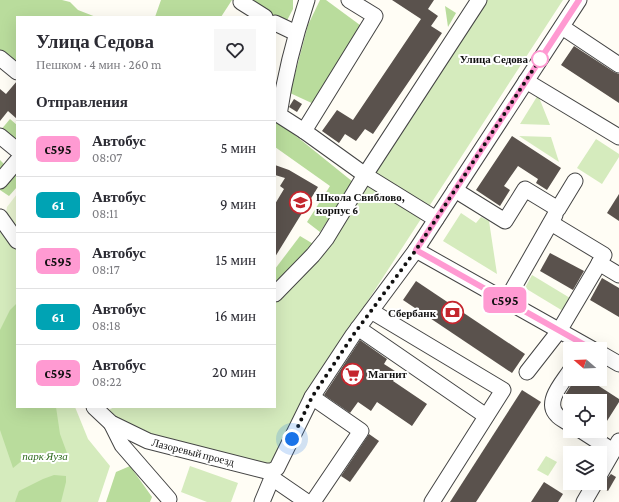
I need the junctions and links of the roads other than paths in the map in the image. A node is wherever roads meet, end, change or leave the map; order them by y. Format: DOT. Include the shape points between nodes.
graph roads {
  1 [pos="306,0"];
  2 [pos="349,0"];
  3 [pos="579,0"];
  4 [pos="240,2"];
  5 [pos="473,2"];
  6 [pos="263,16"];
  7 [pos="276,23"];
  8 [pos="562,27"];
  9 [pos="296,33"];
  10 [pos="0,58"];
  11 [pos="619,65"];
  12 [pos="16,71"];
  13 [pos="280,77"];
  14 [pos="526,81"];
  15 [pos="304,131"];
  16 [pos="0,136"];
  17 [pos="619,137"];
  18 [pos="16,149"];
  19 [pos="16,162"];
  20 [pos="365,175"];
  21 [pos="0,181"];
  22 [pos="575,181"];
  23 [pos="455,190"];
  24 [pos="558,209"];
  25 [pos="0,217"];
  26 [pos="436,218"];
  27 [pos="551,223"];
  28 [pos="16,240"];
  29 [pos="416,250"];
  30 [pos="599,263"];
  31 [pos="619,274"];
  32 [pos="276,292"];
  33 [pos="506,301"];
  34 [pos="371,311"];
  35 [pos="358,328"];
  36 [pos="559,330"];
  37 [pos="578,342"];
  38 [pos="607,357"];
  39 [pos="619,364"];
  40 [pos="527,372"];
  41 [pos="563,382"];
  42 [pos="312,397"];
  43 [pos="95,408"];
  44 [pos="486,416"];
  45 [pos="563,420"];
  46 [pos="111,423"];
  47 [pos="598,438"];
  48 [pos="616,446"];
  49 [pos="607,462"];
  50 [pos="274,472"];
  51 [pos="591,490"];
  52 [pos="171,501"];
  53 [pos="262,502"];
  54 [pos="307,502"];
  55 [pos="313,502"];
  56 [pos="432,502"];
  57 [pos="584,502"];
  1 -- 9 [label="street"];
  2 -- 15 [label="street" via="375,16"];
  3 -- 8 [label="street"];
  4 -- 6 [label="street"];
  5 -- 20 [label="street"];
  7 -- 9 [label="street"];
  8 -- 11 [label="street"];
  8 -- 14 [label="street"];
  9 -- 13 [label="street"];
  10 -- 12 [label="street"];
  13 -- 15 [label="street" via="279,115"];
  14 -- 17 [label="street"];
  14 -- 23 [label="street"];
  15 -- 20 [label="street"];
  16 -- 18 [label="street"];
  19 -- 21 [label="street"];
  20 -- 26 [label="street"];
  20 -- 32 [label="street" via="326,239"];
  22 -- 24 [label="street"];
  23 -- 24 [label="street" via="505,221 525,189"];
  23 -- 26 [label="street"];
  24 -- 27 [label="street"];
  25 -- 28 [label="street"];
  26 -- 29 [label="street"];
  27 -- 30 [label="street" via="604,255"];
  27 -- 33 [label="street"];
  29 -- 33 [label="street"];
  29 -- 34 [label="street"];
  30 -- 31 [label="street"];
  30 -- 36 [label="street"];
  33 -- 36 [label="street"];
  34 -- 35 [label="street"];
  34 -- 44 [label="street" via="503,390"];
  35 -- 42 [label="street"];
  35 -- 44 [label="street"];
  36 -- 37 [label="street"];
  36 -- 40 [label="street"];
  38 -- 39 [label="street"];
  41 -- 45 [label="street" via="552,403 557,416"];
  42 -- 50 [label="street"];
  42 -- 55 [label="street" via="361,431"];
  43 -- 46 [label="street, Лазоревый проезд"];
  44 -- 56 [label="street"];
  46 -- 50 [label="street, Лазоревый проезд" via="148,441"];
  46 -- 52 [label="street" via="122,445"];
  47 -- 48 [label="street"];
  48 -- 49 [label="street"];
  50 -- 53 [label="street"];
  50 -- 54 [label="street"];
  51 -- 57 [label="street"];
}
